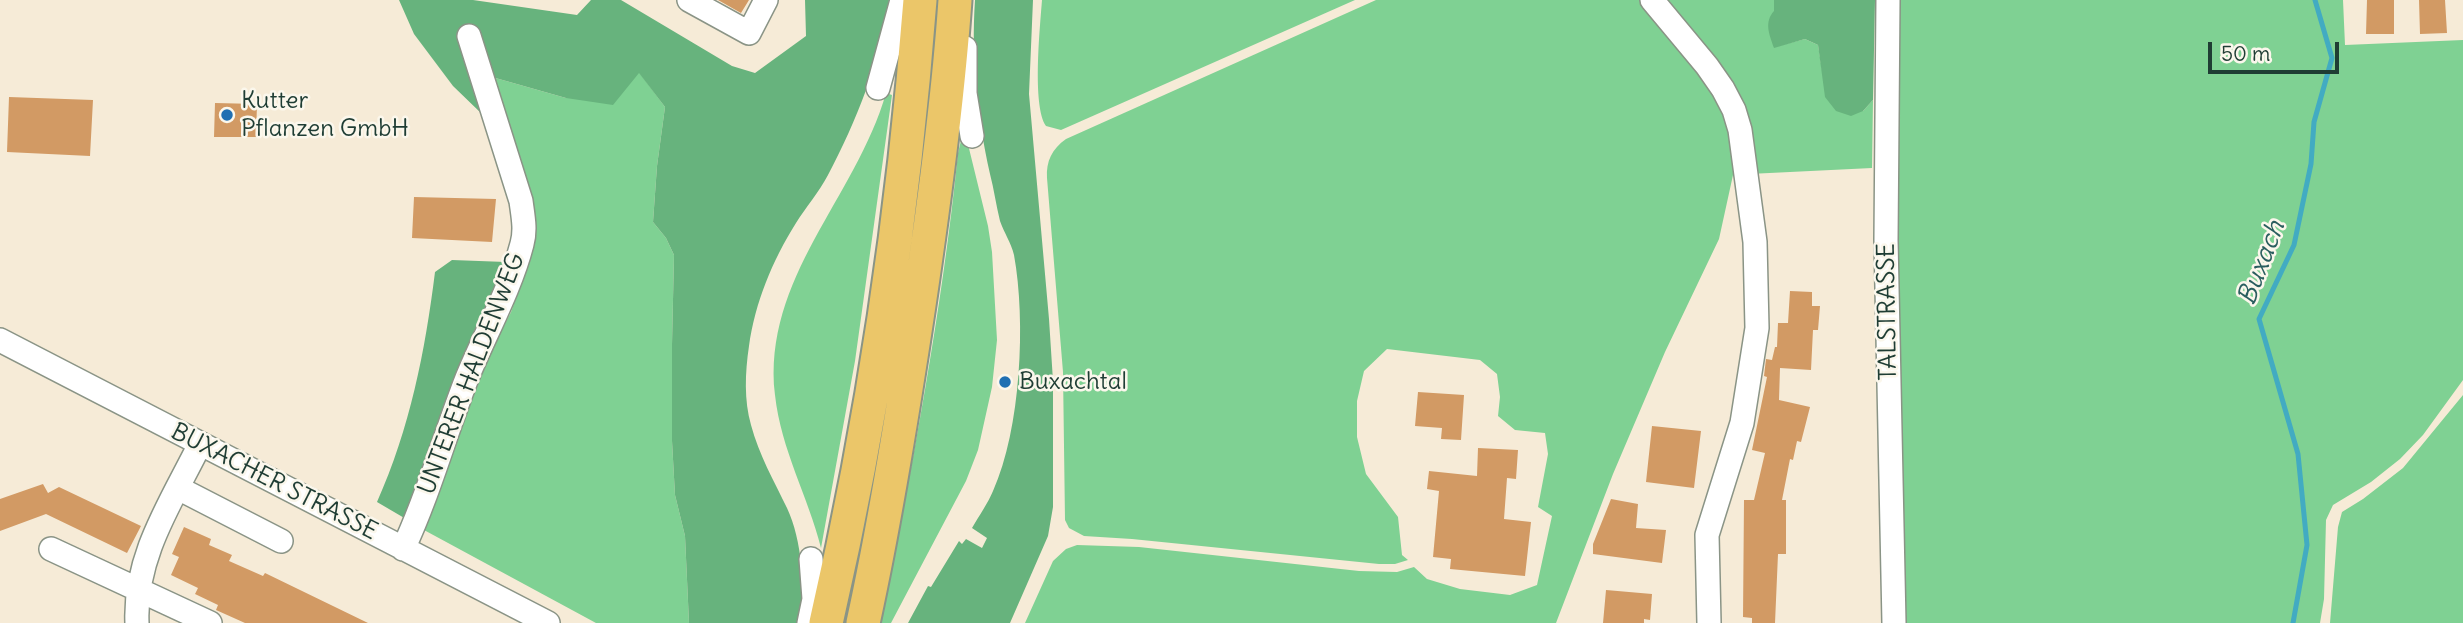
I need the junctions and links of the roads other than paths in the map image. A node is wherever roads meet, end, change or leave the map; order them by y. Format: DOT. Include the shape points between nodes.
graph roads {
  1 [pos="689,0"];
  2 [pos="766,0"];
  3 [pos="902,0"];
  4 [pos="920,0"];
  5 [pos="1651,0"];
  6 [pos="1888,0"];
  7 [pos="955,6"];
  8 [pos="469,37"];
  9 [pos="878,88"];
  10 [pos="972,136"];
  11 [pos="0,340"];
  12 [pos="200,444"];
  13 [pos="178,488"];
  14 [pos="281,541"];
  15 [pos="51,549"];
  16 [pos="404,549"];
  17 [pos="811,559"];
  18 [pos="139,590"];
  19 [pos="137,623"];
  20 [pos="211,623"];
  21 [pos="548,623"];
  22 [pos="809,623"];
  23 [pos="826,623"];
  24 [pos="863,623"];
  25 [pos="1709,623"];
  26 [pos="1895,623"];
  1 -- 2 [label="street" via="749,33"];
  3 -- 9 [label="street"];
  4 -- 23 [label="highway" via="903,180 874,375"];
  5 -- 25 [label="street" via="1707,66 1734,110 1755,242 1756,328 1742,423 1707,535"];
  6 -- 26 [label="street, TALSTRASSE" via="1886,240"];
  7 -- 10 [label="street" via="965,35 965,93"];
  7 -- 24 [label="highway" via="932,221 908,382"];
  8 -- 16 [label="street, UNTERER HALDENWEG" via="521,201 523,241"];
  11 -- 12 [label="street, BUXACHER STRASSE"];
  12 -- 13 [label="street"];
  12 -- 16 [label="street, BUXACHER STRASSE"];
  13 -- 14 [label="street"];
  13 -- 18 [label="street" via="150,542"];
  15 -- 18 [label="street"];
  16 -- 21 [label="street, BUXACHER STRASSE"];
  17 -- 22 [label="street" via="814,599"];
  18 -- 19 [label="street"];
  18 -- 20 [label="street"];
}
